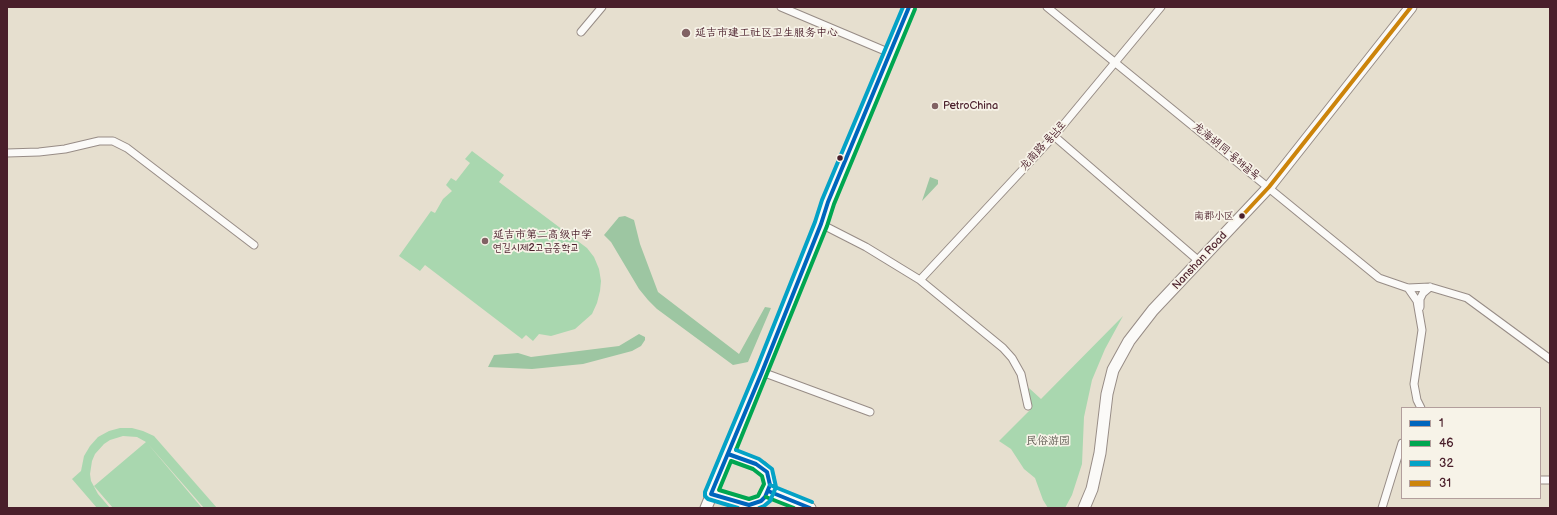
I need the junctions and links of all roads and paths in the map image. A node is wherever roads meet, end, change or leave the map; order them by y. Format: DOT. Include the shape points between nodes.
graph roads {
  1 [pos="602,7"];
  2 [pos="781,7"];
  3 [pos="909,7"];
  4 [pos="1047,7"];
  5 [pos="1161,7"];
  6 [pos="1411,7"];
  7 [pos="800,11"];
  8 [pos="581,32"];
  9 [pos="890,53"];
  10 [pos="1116,62"];
  11 [pos="1054,136"];
  12 [pos="7,153"];
  13 [pos="1269,187"];
  14 [pos="821,224"];
  15 [pos="254,245"];
  16 [pos="1200,262"];
  17 [pos="920,280"];
  18 [pos="1430,287"];
  19 [pos="1408,288"];
  20 [pos="1420,313"];
  21 [pos="1550,359"];
  22 [pos="762,372"];
  23 [pos="1417,400"];
  24 [pos="1028,406"];
  25 [pos="1414,407"];
  26 [pos="1420,407"];
  27 [pos="870,412"];
  28 [pos="1401,446"];
  29 [pos="728,454"];
  30 [pos="768,491"];
  31 [pos="711,494"];
  32 [pos="706,508"];
  33 [pos="810,508"];
  34 [pos="1084,508"];
  35 [pos="1382,508"];
  1 -- 8 [label="street"];
  2 -- 7 [label="street"];
  3 -- 9 [label="street"];
  4 -- 10 [label="street, 龙海胡同 룡해골목"];
  5 -- 10 [label="street, 龙南路 룡남로"];
  6 -- 13 [label="street, Nanshan Road"];
  7 -- 9 [label="street"];
  9 -- 14 [label="street"];
  10 -- 11 [label="street, 龙南路 룡남로"];
  10 -- 13 [label="street, 龙海胡同 룡해골목"];
  11 -- 16 [label="street"];
  11 -- 17 [label="street, 龙南路 룡남로"];
  12 -- 15 [label="street" via="39,152 99,141 113,141 127,148"];
  13 -- 16 [label="street, Nanshan Road"];
  13 -- 19 [label="street, 龙海胡同 룡해골목" via="1379,278"];
  14 -- 17 [label="street" via="866,247"];
  14 -- 22 [label="street"];
  16 -- 34 [label="street, Nanshan Road" via="1144,322 1129,341 1113,370 1107,394 1100,453 1092,489"];
  17 -- 24 [label="street" via="1003,348 1021,374"];
  18 -- 19 [label="street"];
  18 -- 20 [label="street" via="1420,298"];
  18 -- 21 [label="street" via="1467,298"];
  19 -- 20 [label="street" via="1417,301"];
  20 -- 23 [label="street" via="1422,330 1414,384"];
  22 -- 27 [label="street"];
  22 -- 29 [label="street"];
  23 -- 25 [label="street"];
  23 -- 26 [label="street"];
  28 -- 35 [label="street"];
  29 -- 30 [label="street" via="762,467 769,478"];
  29 -- 31 [label="street"];
  30 -- 31 [label="street" via="761,501 749,505"];
  30 -- 33 [label="street"];
  31 -- 32 [label="street"];
}
